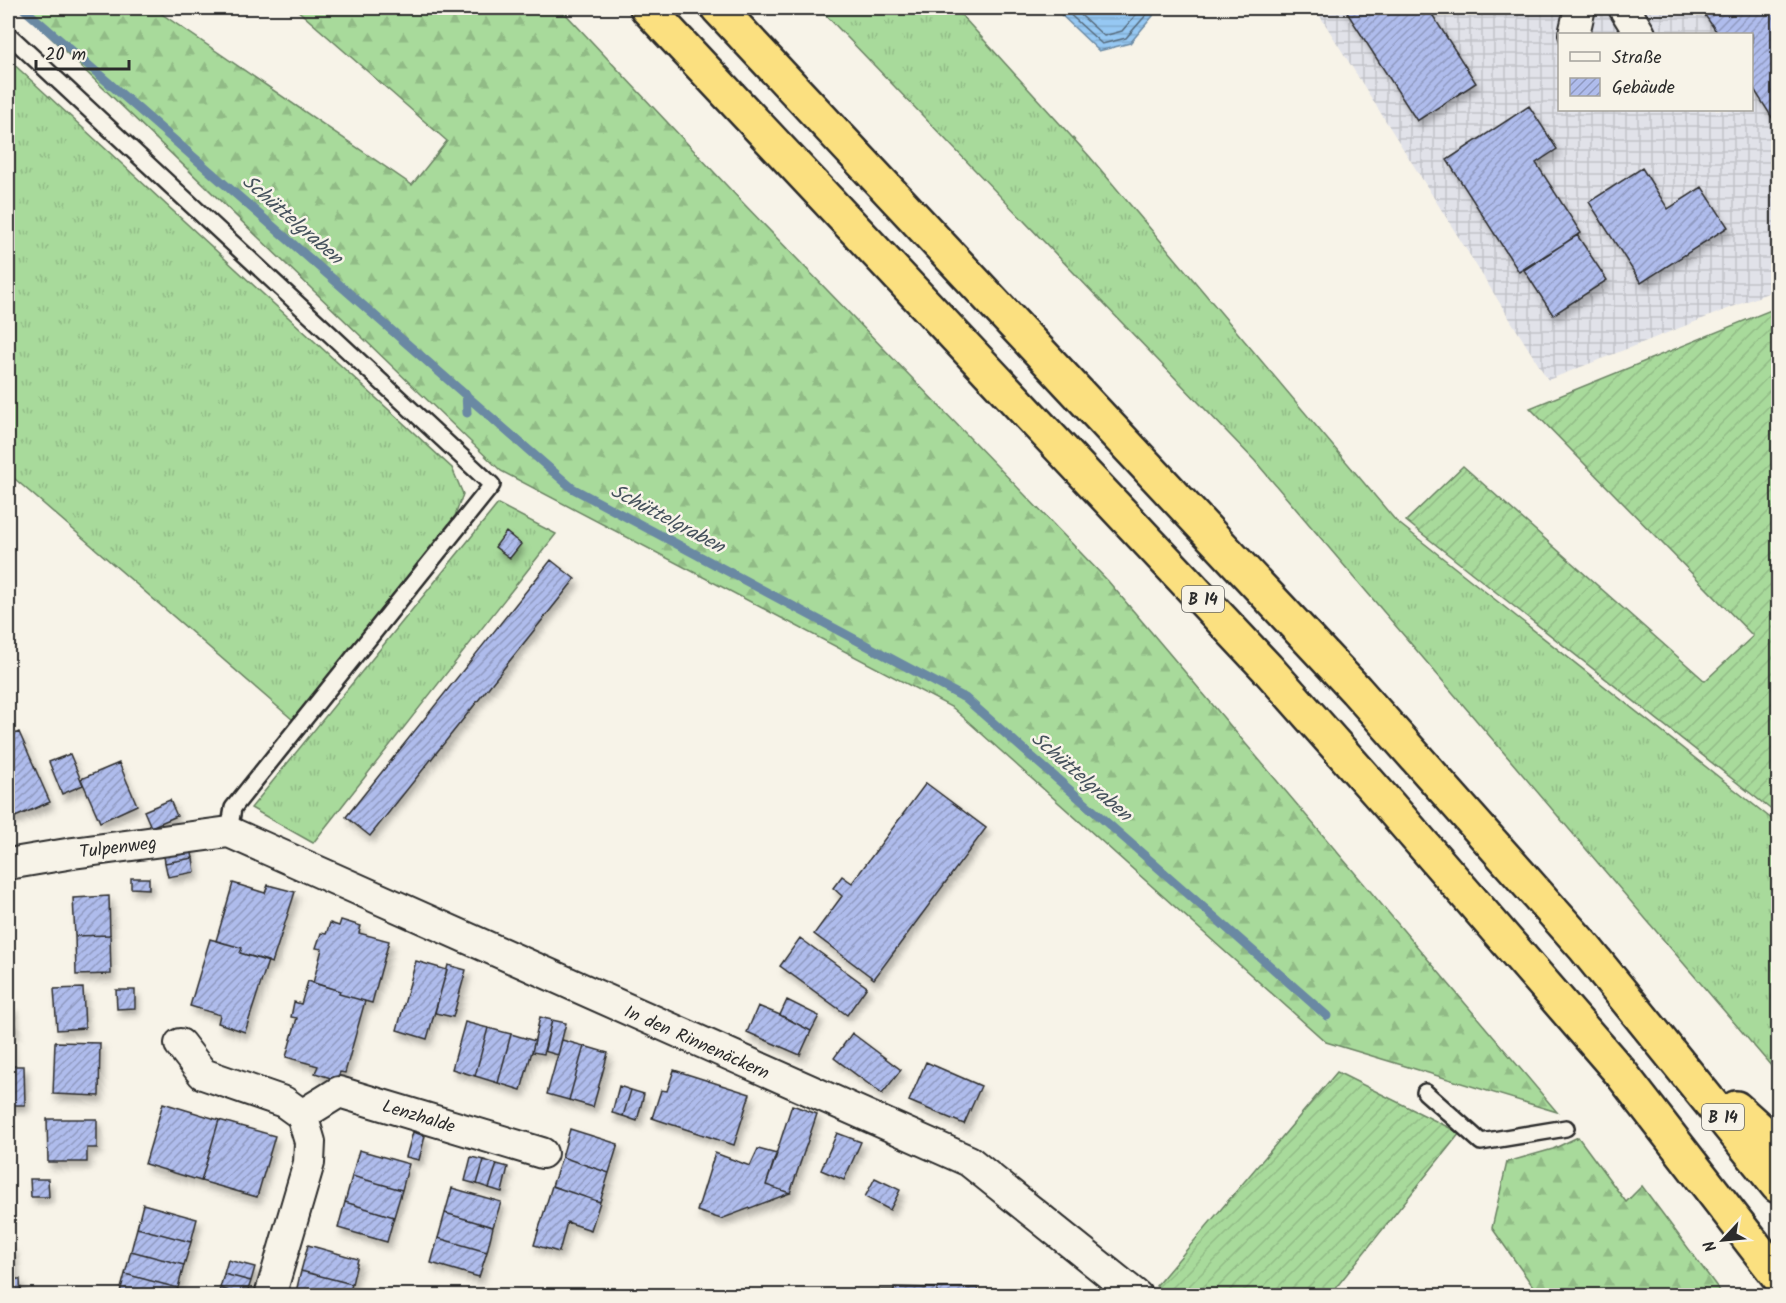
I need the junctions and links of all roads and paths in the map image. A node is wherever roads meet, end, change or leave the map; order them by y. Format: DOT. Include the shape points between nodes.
graph roads {
  1 [pos="647,8"];
  2 [pos="718,8"];
  3 [pos="1580,8"];
  4 [pos="1624,8"];
  5 [pos="1574,33"];
  6 [pos="1639,33"];
  7 [pos="8,34"];
  8 [pos="229,832"];
  9 [pos="8,864"];
  10 [pos="180,1044"];
  11 [pos="1667,1048"];
  12 [pos="1425,1092"];
  13 [pos="302,1115"];
  14 [pos="1566,1128"];
  15 [pos="1779,1146"];
  16 [pos="542,1153"];
  17 [pos="1779,1186"];
  18 [pos="1732,1215"];
  19 [pos="1779,1276"];
  20 [pos="270,1296"];
  21 [pos="1137,1296"];
  22 [pos="1765,1296"];
  1 -- 18 [label="highway, B 14" via="1267,668 1621,1073"];
  2 -- 11 [label="highway, B 14" via="1356,690 1585,948"];
  3 -- 5 [label="street"];
  4 -- 6 [label="street"];
  7 -- 8 [label="lane" via="492,485 233,808"];
  8 -- 9 [label="street, Tulpenweg"];
  8 -- 21 [label="street, In den Rinnenäckern" via="969,1161"];
  10 -- 13 [label="street" via="202,1074 284,1102"];
  11 -- 15 [label="highway"];
  11 -- 17 [label="highway, B 14"];
  12 -- 14 [label="lane" via="1481,1142"];
  13 -- 16 [label="street, Lenzhalde" via="339,1092"];
  13 -- 20 [label="street" via="310,1142 309,1163"];
  18 -- 19 [label="highway, B 14"];
  18 -- 22 [label="highway"];
}
